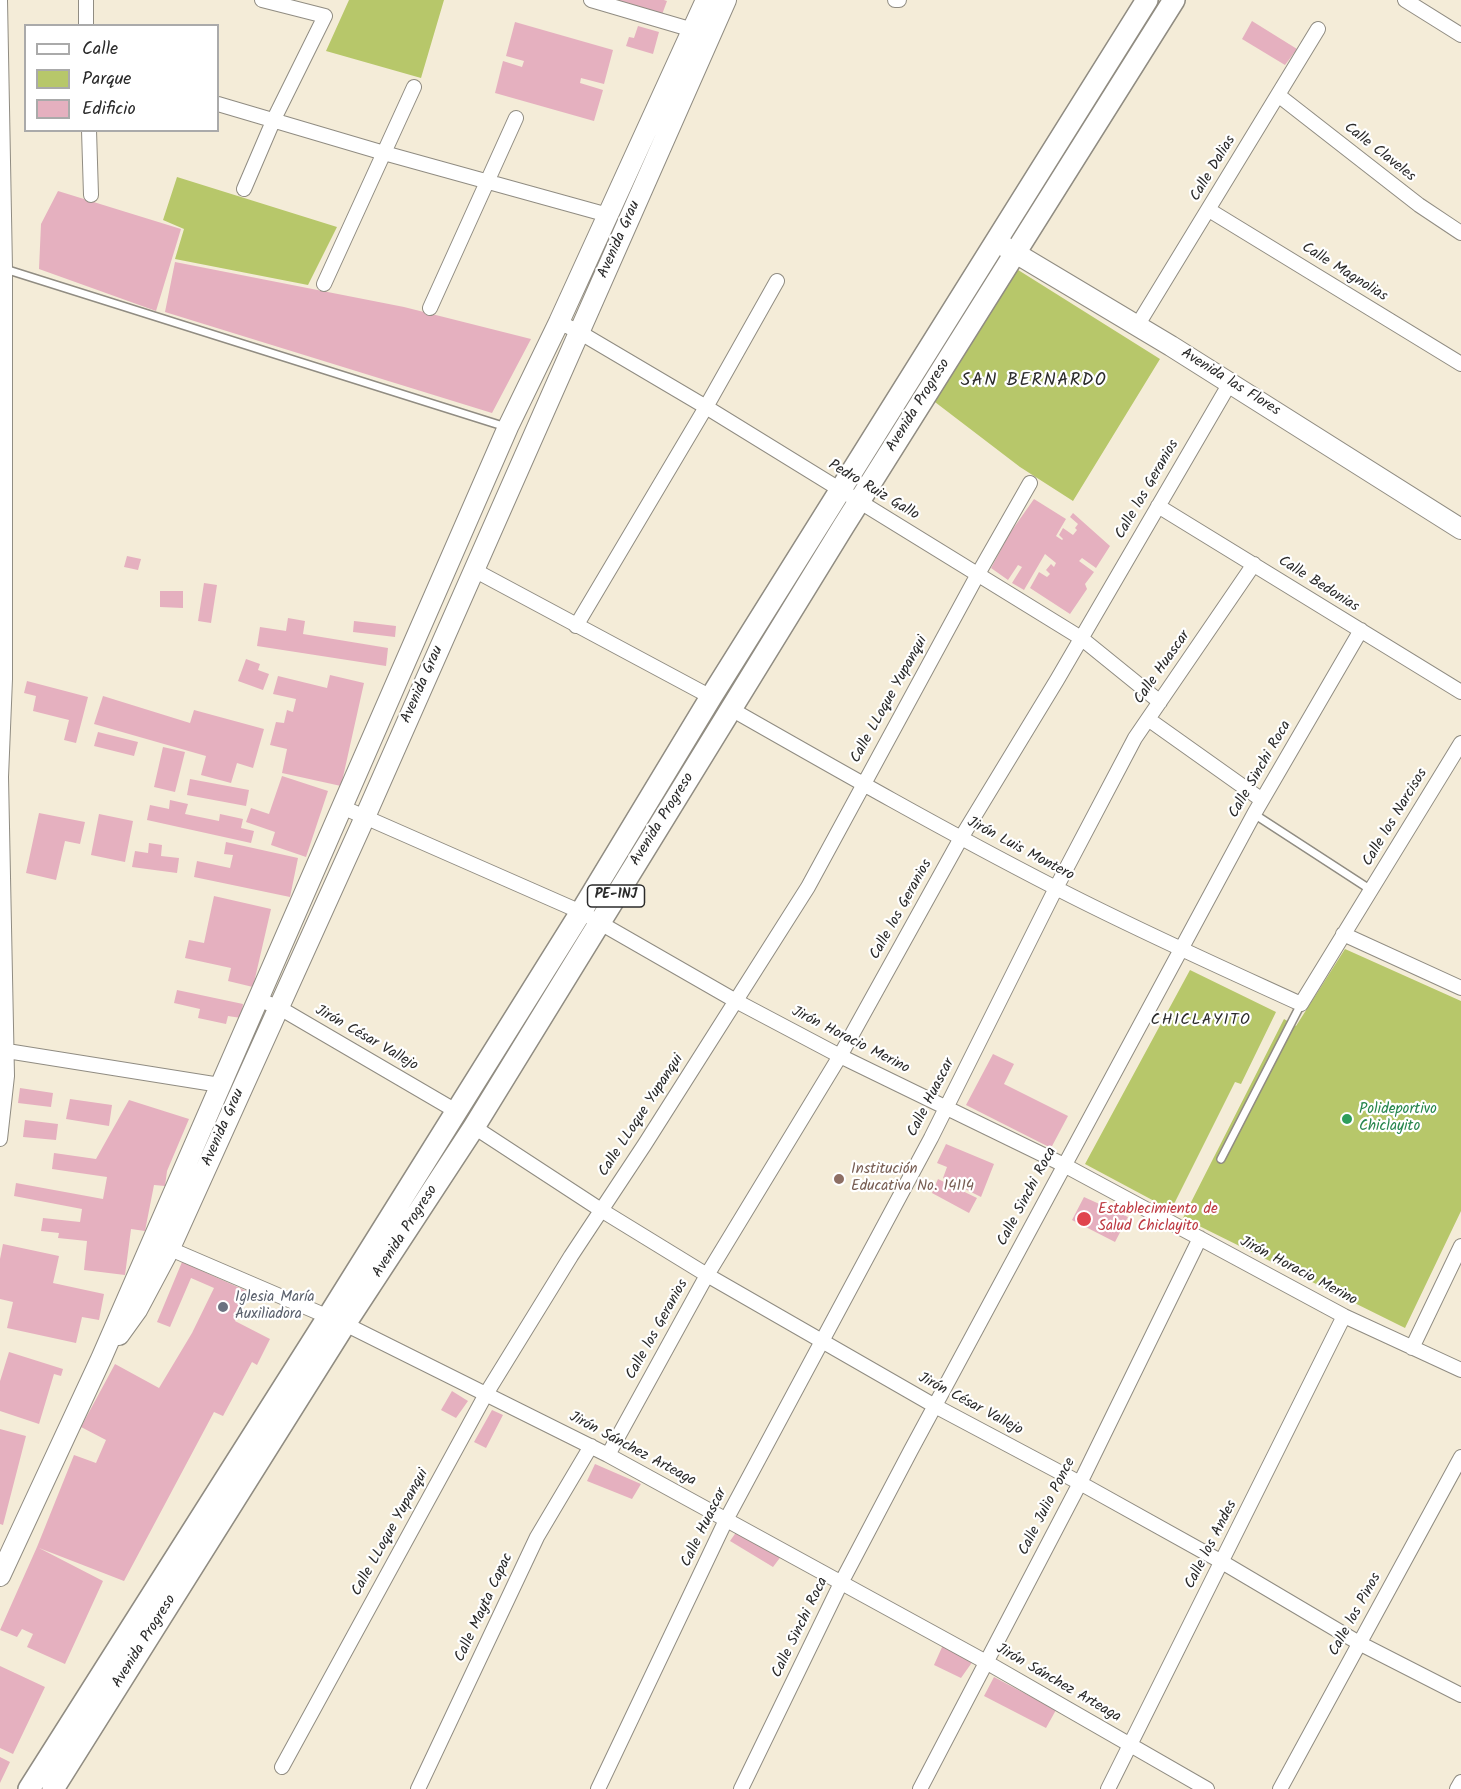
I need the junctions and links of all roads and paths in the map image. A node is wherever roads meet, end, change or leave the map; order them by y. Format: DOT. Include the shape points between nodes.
graph roads {
  1 [pos="0,0"];
  2 [pos="86,0"];
  3 [pos="262,0"];
  4 [pos="591,0"];
  5 [pos="706,0"];
  6 [pos="726,0"];
  7 [pos="1147,0"];
  8 [pos="1174,0"];
  9 [pos="1405,0"];
  10 [pos="86,24"];
  11 [pos="1318,29"];
  12 [pos="693,30"];
  13 [pos="1460,31"];
  14 [pos="414,87"];
  15 [pos="1278,95"];
  16 [pos="219,104"];
  17 [pos="516,118"];
  18 [pos="274,119"];
  19 [pos="89,132"];
  20 [pos="384,153"];
  21 [pos="2,164"];
  22 [pos="487,182"];
  23 [pos="244,189"];
  24 [pos="91,195"];
  25 [pos="1209,210"];
  26 [pos="608,215"];
  27 [pos="1461,233"];
  28 [pos="1005,247"];
  29 [pos="3,267"];
  30 [pos="777,281"];
  31 [pos="324,284"];
  32 [pos="430,308"];
  33 [pos="559,322"];
  34 [pos="1137,326"];
  35 [pos="579,332"];
  36 [pos="1461,364"];
  37 [pos="1230,383"];
  38 [pos="706,407"];
  39 [pos="508,427"];
  40 [pos="1030,483"];
  41 [pos="840,491"];
  42 [pos="859,502"];
  43 [pos="1158,506"];
  44 [pos="1461,529"];
  45 [pos="1254,564"];
  46 [pos="474,570"];
  47 [pos="978,574"];
  48 [pos="576,626"];
  49 [pos="1361,630"];
  50 [pos="1081,638"];
  51 [pos="1461,692"];
  52 [pos="711,697"];
  53 [pos="1160,702"];
  54 [pos="731,709"];
  55 [pos="1148,719"];
  56 [pos="1461,743"];
  57 [pos="863,784"];
  58 [pos="1262,800"];
  59 [pos="342,807"];
  60 [pos="1254,814"];
  61 [pos="365,817"];
  62 [pos="961,838"];
  63 [pos="1056,888"];
  64 [pos="1371,890"];
  65 [pos="581,912"];
  66 [pos="598,924"];
  67 [pos="1343,934"];
  68 [pos="1180,949"];
  69 [pos="1461,988"];
  70 [pos="257,999"];
  71 [pos="736,1001"];
  72 [pos="1301,1004"];
  73 [pos="278,1007"];
  74 [pos="7,1051"];
  75 [pos="840,1056"];
  76 [pos="220,1085"];
  77 [pos="946,1108"];
  78 [pos="456,1111"];
  79 [pos="474,1127"];
  80 [pos="0,1139"];
  81 [pos="1221,1159"];
  82 [pos="1064,1165"];
  83 [pos="601,1210"];
  84 [pos="1200,1238"];
  85 [pos="151,1241"];
  86 [pos="1461,1246"];
  87 [pos="170,1248"];
  88 [pos="708,1275"];
  89 [pos="1344,1316"];
  90 [pos="336,1321"];
  91 [pos="823,1341"];
  92 [pos="1412,1347"];
  93 [pos="101,1359"];
  94 [pos="1461,1371"];
  95 [pos="486,1394"];
  96 [pos="934,1406"];
  97 [pos="591,1446"];
  98 [pos="608,1455"];
  99 [pos="1461,1457"];
  100 [pos="1080,1483"];
  101 [pos="726,1520"];
  102 [pos="1222,1562"];
  103 [pos="0,1576"];
  104 [pos="841,1582"];
  105 [pos="1359,1643"];
  106 [pos="986,1662"];
  107 [pos="1461,1695"];
  108 [pos="1131,1745"];
  109 [pos="282,1767"];
  110 [pos="1461,1782"];
  111 [pos="29,1789"];
  112 [pos="53,1789"];
  113 [pos="418,1789"];
  114 [pos="598,1789"];
  115 [pos="741,1789"];
  116 [pos="920,1789"];
  117 [pos="1108,1789"];
  118 [pos="1207,1789"];
  119 [pos="1280,1789"];
  120 [pos="1457,1789"];
  1 -- 21 [label="street"];
  2 -- 10 [label="street"];
  3 -- 18 [label="street" via="324,16"];
  4 -- 12 [label="street"];
  5 -- 12 [label="street, Avenida Grau"];
  6 -- 35 [label="street, Avenida Grau"];
  7 -- 28 [label="main road, Avenida Progreso / PE-1NJ"];
  8 -- 28 [label="main road, Avenida Progreso / PE-1NJ"];
  9 -- 13 [label="street"];
  11 -- 15 [label="street, Calle Dalias"];
  12 -- 26 [label="street, Avenida Grau"];
  14 -- 20 [label="street"];
  15 -- 25 [label="street, Calle Dalias"];
  15 -- 27 [label="street, Calle Claveles"];
  16 -- 18 [label="street"];
  17 -- 22 [label="street"];
  18 -- 20 [label="street"];
  18 -- 23 [label="street"];
  19 -- 24 [label="street"];
  20 -- 22 [label="street"];
  20 -- 31 [label="street"];
  21 -- 29 [label="street"];
  22 -- 26 [label="street"];
  22 -- 32 [label="street"];
  25 -- 34 [label="street, Calle Dalias"];
  25 -- 36 [label="street, Calle Magnolias"];
  26 -- 33 [label="street, Avenida Grau"];
  28 -- 34 [label="street, Avenida las Flores"];
  28 -- 41 [label="main road, Avenida Progreso / PE-1NJ"];
  28 -- 42 [label="main road, Avenida Progreso / PE-1NJ"];
  29 -- 39 [label="lane"];
  29 -- 74 [label="street" via="2,777"];
  30 -- 38 [label="street"];
  33 -- 35 [label="street, Pedro Ruiz Gallo"];
  33 -- 39 [label="street, Avenida Grau"];
  34 -- 37 [label="street, Avenida las Flores"];
  35 -- 38 [label="street, Pedro Ruiz Gallo"];
  35 -- 46 [label="street, Avenida Grau"];
  37 -- 43 [label="street, Calle los Geranios"];
  37 -- 44 [label="street, Avenida las Flores"];
  38 -- 41 [label="street, Pedro Ruiz Gallo"];
  38 -- 48 [label="street"];
  39 -- 59 [label="street, Avenida Grau"];
  40 -- 47 [label="street, Calle LLoque Yupanqui"];
  41 -- 42 [label="street, Pedro Ruiz Gallo"];
  41 -- 52 [label="main road, Avenida Progreso / PE-1NJ"];
  42 -- 47 [label="street, Pedro Ruiz Gallo"];
  42 -- 54 [label="main road, Avenida Progreso / PE-1NJ"];
  43 -- 45 [label="street, Calle Bedonias"];
  43 -- 50 [label="street, Calle los Geranios"];
  45 -- 49 [label="street, Calle Bedonias"];
  45 -- 53 [label="street, Calle Huascar"];
  46 -- 48 [label="street"];
  46 -- 61 [label="street, Avenida Grau"];
  47 -- 50 [label="street, Pedro Ruiz Gallo"];
  47 -- 57 [label="street, Calle LLoque Yupanqui"];
  48 -- 52 [label="street"];
  49 -- 51 [label="street, Calle Bedonias"];
  49 -- 58 [label="street, Calle Sinchi Roca"];
  50 -- 53 [label="street, Pedro Ruiz Gallo"];
  50 -- 62 [label="street, Calle los Geranios"];
  52 -- 65 [label="main road, Avenida Progreso / PE-1NJ"];
  53 -- 55 [label="street, Calle Huascar"];
  54 -- 57 [label="street, Jirón Luis Montero"];
  54 -- 66 [label="main road, Avenida Progreso / PE-1NJ"];
  55 -- 58 [label="street"];
  55 -- 63 [label="street, Calle Huascar"];
  56 -- 64 [label="street, Calle los Narcisos"];
  57 -- 62 [label="street, Jirón Luis Montero"];
  57 -- 71 [label="street, Calle LLoque Yupanqui" via="807,887"];
  58 -- 60 [label="street, Calle Sinchi Roca"];
  59 -- 61 [label="street, Jirón Horacio Merino"];
  59 -- 70 [label="street, Avenida Grau"];
  60 -- 64 [label="lane"];
  60 -- 68 [label="street, Calle Sinchi Roca"];
  61 -- 65 [label="street, Jirón Horacio Merino"];
  61 -- 73 [label="street, Avenida Grau"];
  62 -- 63 [label="street, Jirón Luis Montero"];
  62 -- 75 [label="street, Calle los Geranios"];
  63 -- 68 [label="street, Jirón Luis Montero"];
  63 -- 77 [label="street, Calle Huascar"];
  64 -- 67 [label="street, Calle los Narcisos"];
  65 -- 66 [label="street, Jirón Horacio Merino"];
  65 -- 78 [label="main road, Avenida Progreso / PE-1NJ"];
  66 -- 71 [label="street, Jirón Horacio Merino"];
  66 -- 79 [label="main road, Avenida Progreso / PE-1NJ"];
  67 -- 69 [label="street"];
  67 -- 72 [label="street"];
  68 -- 72 [label="street, Jirón Luis Montero"];
  68 -- 82 [label="street, Calle Sinchi Roca"];
  70 -- 73 [label="street, Jirón César Vallejo"];
  70 -- 76 [label="street, Avenida Grau"];
  71 -- 75 [label="street, Jirón Horacio Merino"];
  71 -- 83 [label="street, Calle LLoque Yupanqui"];
  72 -- 81 [label="lane"];
  73 -- 78 [label="street, Jirón César Vallejo"];
  73 -- 87 [label="street, Avenida Grau"];
  74 -- 76 [label="street"];
  74 -- 80 [label="street"];
  75 -- 77 [label="street, Jirón Horacio Merino"];
  75 -- 88 [label="street, Calle los Geranios"];
  76 -- 85 [label="street, Avenida Grau"];
  77 -- 82 [label="street, Jirón Horacio Merino"];
  77 -- 91 [label="street, Calle Huascar"];
  78 -- 90 [label="main road, Avenida Progreso / PE-1NJ"];
  79 -- 83 [label="street, Jirón César Vallejo"];
  79 -- 90 [label="main road, Avenida Progreso / PE-1NJ"];
  82 -- 84 [label="street, Jirón Horacio Merino"];
  82 -- 96 [label="street, Calle Sinchi Roca"];
  83 -- 88 [label="street, Jirón César Vallejo"];
  83 -- 95 [label="street, Calle LLoque Yupanqui"];
  84 -- 89 [label="street, Jirón Horacio Merino"];
  84 -- 100 [label="street, Calle Julio Ponce"];
  85 -- 87 [label="street, Jirón Sánchez Arteaga"];
  85 -- 93 [label="street, Avenida Grau"];
  86 -- 92 [label="street"];
  87 -- 90 [label="street, Jirón Sánchez Arteaga"];
  87 -- 93 [label="street, Avenida Grau" via="137,1310"];
  88 -- 91 [label="street, Jirón César Vallejo"];
  88 -- 98 [label="street, Calle los Geranios"];
  89 -- 92 [label="street, Jirón Horacio Merino"];
  89 -- 102 [label="street, Calle los Andes"];
  90 -- 95 [label="street, Jirón Sánchez Arteaga"];
  90 -- 111 [label="main road, Avenida Progreso / PE-1NJ"];
  90 -- 112 [label="main road, Avenida Progreso / PE-1NJ"];
  91 -- 96 [label="street, Jirón César Vallejo"];
  91 -- 101 [label="street, Calle Huascar"];
  92 -- 94 [label="street, Jirón Horacio Merino"];
  93 -- 103 [label="street, Avenida Grau"];
  95 -- 97 [label="street, Jirón Sánchez Arteaga"];
  95 -- 109 [label="street, Calle LLoque Yupanqui"];
  96 -- 100 [label="street, Jirón César Vallejo"];
  96 -- 104 [label="street, Calle Sinchi Roca"];
  97 -- 98 [label="street, Jirón Sánchez Arteaga"];
  97 -- 113 [label="street, Calle Mayta Capac" via="537,1537"];
  98 -- 101 [label="street, Jirón Sánchez Arteaga"];
  99 -- 105 [label="street, Calle los Pinos"];
  100 -- 102 [label="street, Jirón César Vallejo"];
  100 -- 106 [label="street, Calle Julio Ponce"];
  101 -- 104 [label="street, Jirón Sánchez Arteaga"];
  101 -- 114 [label="street, Calle Huascar"];
  102 -- 105 [label="street, Jirón César Vallejo"];
  102 -- 108 [label="street, Calle los Andes"];
  104 -- 106 [label="street, Jirón Sánchez Arteaga"];
  104 -- 115 [label="street, Calle Sinchi Roca"];
  105 -- 107 [label="street, Jirón César Vallejo"];
  105 -- 119 [label="street, Calle los Pinos"];
  106 -- 108 [label="street, Jirón Sánchez Arteaga"];
  106 -- 116 [label="street, Calle Julio Ponce"];
  108 -- 117 [label="street, Calle los Andes"];
  108 -- 118 [label="street, Jirón Sánchez Arteaga"];
  110 -- 120 [label="street"];
}
